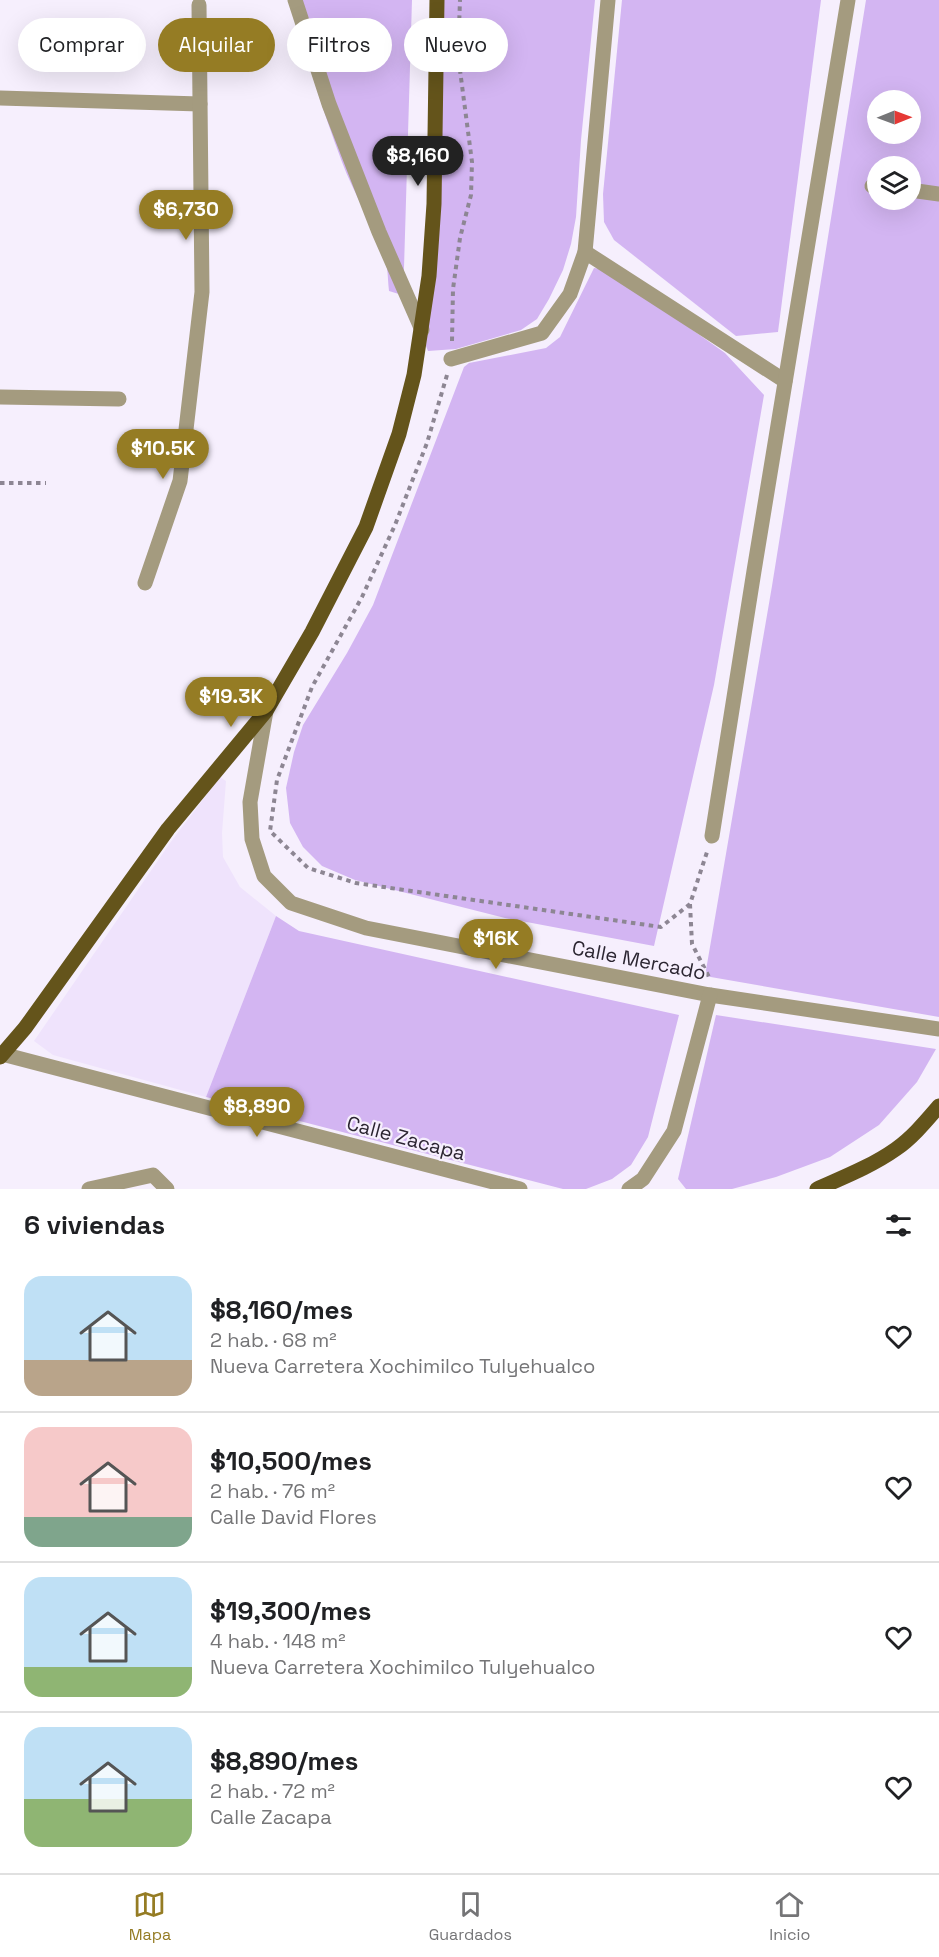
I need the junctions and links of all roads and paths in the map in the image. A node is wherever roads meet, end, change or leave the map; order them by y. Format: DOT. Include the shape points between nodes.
graph roads {
  1 [pos="295,0"];
  2 [pos="436,0"];
  3 [pos="460,0"];
  4 [pos="608,0"];
  5 [pos="848,0"];
  6 [pos="200,5"];
  7 [pos="0,98"];
  8 [pos="200,104"];
  9 [pos="921,192"];
  10 [pos="939,194"];
  11 [pos="585,252"];
  12 [pos="422,330"];
  13 [pos="452,359"];
  14 [pos="785,381"];
  15 [pos="0,397"];
  16 [pos="119,399"];
  17 [pos="0,483"];
  18 [pos="46,483"];
  19 [pos="145,583"];
  20 [pos="266,711"];
  21 [pos="712,836"];
  22 [pos="690,904"];
  23 [pos="710,995"];
  24 [pos="939,1029"];
  25 [pos="1,1056"];
  26 [pos="939,1106"];
  27 [pos="90,1189"];
  28 [pos="167,1189"];
  29 [pos="520,1189"];
  30 [pos="629,1189"];
  31 [pos="817,1189"];
  1 -- 12 [label="street" via="329,104"];
  2 -- 12 [label="main road" via="434,204"];
  3 -- 13 [label="path" via="458,55 472,162 471,195 453,289"];
  4 -- 11 [label="street"];
  5 -- 14 [label="street"];
  6 -- 8 [label="street"];
  7 -- 8 [label="street"];
  8 -- 19 [label="street" via="202,291 193,379 180,481"];
  9 -- 10 [label="street"];
  11 -- 13 [label="street" via="570,294 542,333"];
  11 -- 14 [label="street"];
  12 -- 20 [label="main road" via="399,434 366,527"];
  13 -- 22 [label="path" via="427,443 395,525 362,597 312,687 277,780 270,831 308,868 356,883 661,927"];
  14 -- 21 [label="street"];
  15 -- 16 [label="street"];
  17 -- 18 [label="path"];
  20 -- 23 [label="street, Calle Mercado" via="250,802 252,839 264,876 291,903 366,928"];
  20 -- 25 [label="main road" via="168,829"];
  21 -- 22 [label="path"];
  22 -- 23 [label="path" via="692,944 709,976"];
  23 -- 24 [label="street, Calle Mercado"];
  23 -- 30 [label="street" via="674,1131 644,1179"];
  25 -- 29 [label="street, Calle Zacapa"];
  26 -- 31 [label="main road" via="897,1148"];
  27 -- 28 [label="street" via="153,1175"];
}
